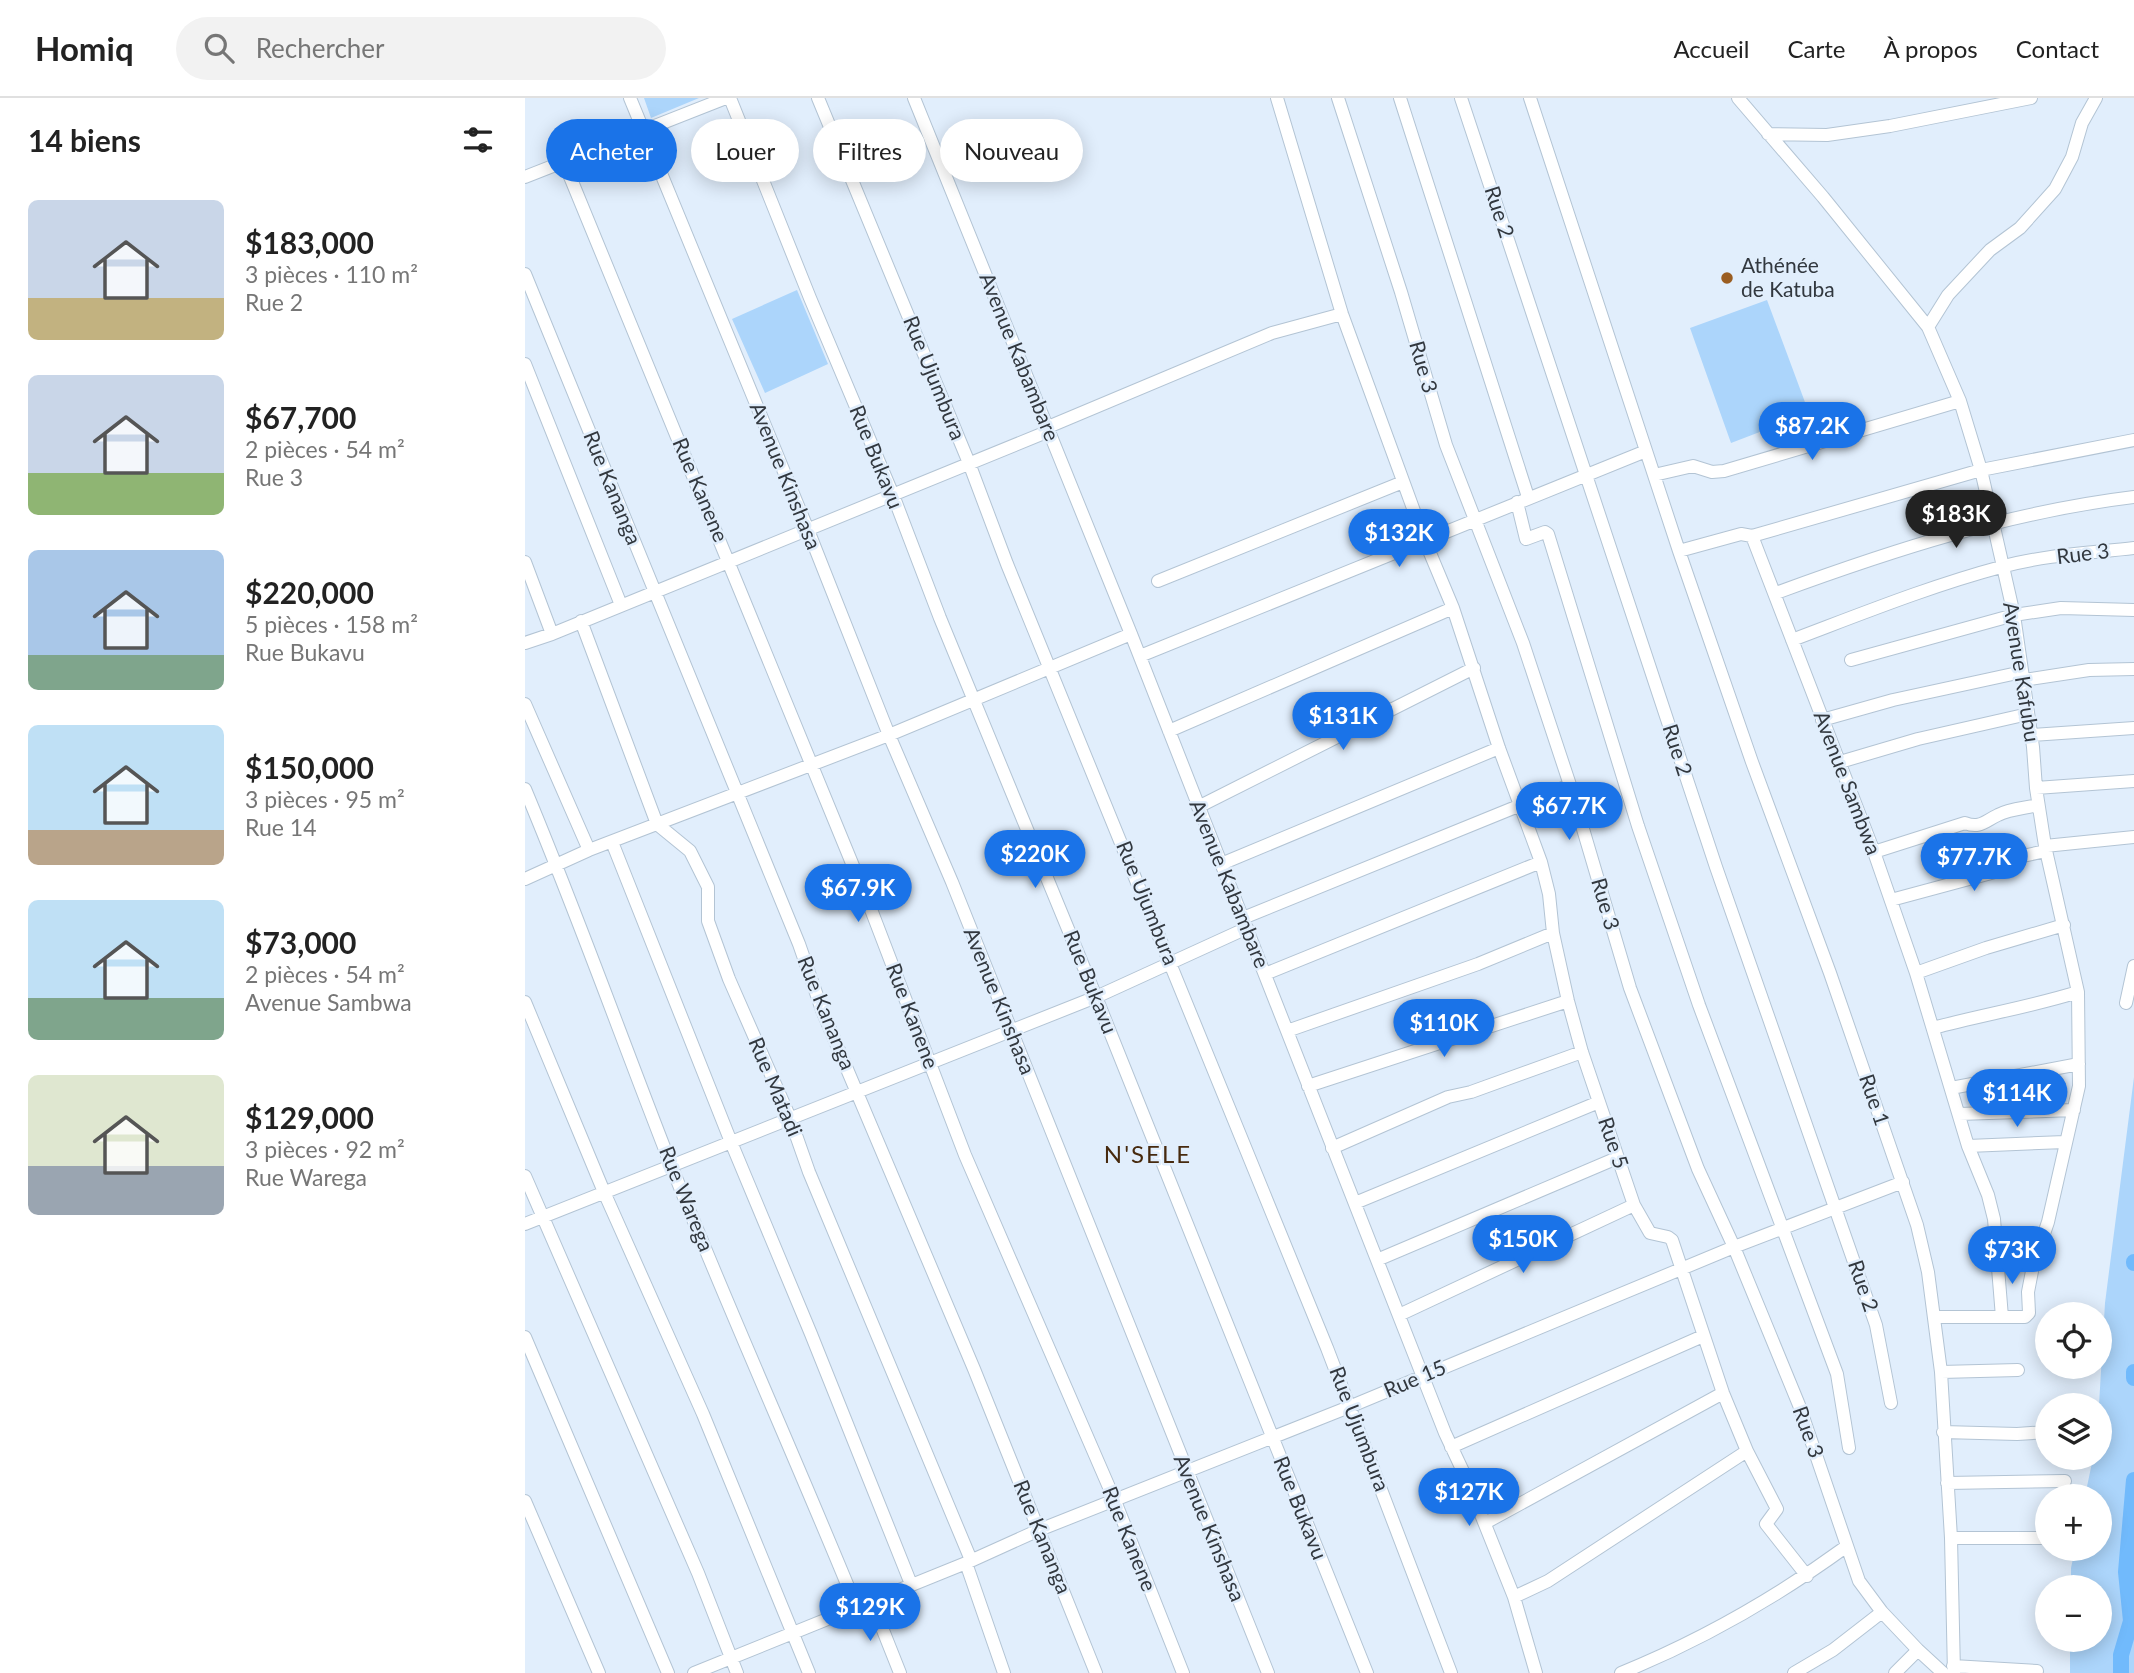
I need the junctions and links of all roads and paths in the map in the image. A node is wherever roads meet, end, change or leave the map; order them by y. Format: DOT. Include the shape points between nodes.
graph roads {
  1 [pos="630,98"];
  2 [pos="728,98"];
  3 [pos="818,98"];
  4 [pos="914,98"];
  5 [pos="1277,98"];
  6 [pos="1338,98"];
  7 [pos="1400,98"];
  8 [pos="1461,98"];
  9 [pos="1531,98"];
  10 [pos="1738,98"];
  11 [pos="2031,98"];
  12 [pos="2096,98"];
  13 [pos="640,119"];
  14 [pos="674,119"];
  15 [pos="1768,134"];
  16 [pos="546,169"];
  17 [pos="525,177"];
  18 [pos="572,182"];
  19 [pos="666,182"];
  20 [pos="525,274"];
  21 [pos="1342,314"];
  22 [pos="1928,327"];
  23 [pos="525,364"];
  24 [pos="1960,401"];
  25 [pos="1049,429"];
  26 [pos="2134,440"];
  27 [pos="1646,451"];
  28 [pos="969,463"];
  29 [pos="1981,470"];
  30 [pos="1585,474"];
  31 [pos="1654,475"];
  32 [pos="1403,482"];
  33 [pos="893,495"];
  34 [pos="2134,497"];
  35 [pos="1523,499"];
  36 [pos="1474,519"];
  37 [pos="1992,522"];
  38 [pos="808,530"];
  39 [pos="1752,536"];
  40 [pos="1425,541"];
  41 [pos="2134,548"];
  42 [pos="1679,551"];
  43 [pos="729,561"];
  44 [pos="525,562"];
  45 [pos="2003,566"];
  46 [pos="1158,580"];
  47 [pos="654,592"];
  48 [pos="1776,593"];
  49 [pos="621,605"];
  50 [pos="1453,608"];
  51 [pos="2134,610"];
  52 [pos="2014,615"];
  53 [pos="580,621"];
  54 [pos="552,634"];
  55 [pos="1131,634"];
  56 [pos="1792,640"];
  57 [pos="525,643"];
  58 [pos="1140,656"];
  59 [pos="1851,660"];
  60 [pos="1473,667"];
  61 [pos="1051,669"];
  62 [pos="2134,669"];
  63 [pos="2023,676"];
  64 [pos="975,698"];
  65 [pos="525,704"];
  66 [pos="2028,714"];
  67 [pos="1822,720"];
  68 [pos="2134,728"];
  69 [pos="1169,731"];
  70 [pos="889,735"];
  71 [pos="2032,735"];
  72 [pos="1499,748"];
  73 [pos="1840,762"];
  74 [pos="811,765"];
  75 [pos="2134,781"];
  76 [pos="1570,785"];
  77 [pos="2036,788"];
  78 [pos="525,789"];
  79 [pos="737,794"];
  80 [pos="2038,805"];
  81 [pos="1198,807"];
  82 [pos="1520,807"];
  83 [pos="657,824"];
  84 [pos="2134,837"];
  85 [pos="612,842"];
  86 [pos="2045,849"];
  87 [pos="589,850"];
  88 [pos="1874,852"];
  89 [pos="1541,862"];
  90 [pos="557,864"];
  91 [pos="1221,864"];
  92 [pos="525,879"];
  93 [pos="1891,900"];
  94 [pos="1245,923"];
  95 [pos="2064,925"];
  96 [pos="1553,933"];
  97 [pos="1171,962"];
  98 [pos="2134,966"];
  99 [pos="1916,973"];
  100 [pos="1265,974"];
  101 [pos="2078,992"];
  102 [pos="1096,997"];
  103 [pos="1568,1001"];
  104 [pos="525,1002"];
  105 [pos="2126,1003"];
  106 [pos="1933,1028"];
  107 [pos="1011,1030"];
  108 [pos="1287,1031"];
  109 [pos="1582,1052"];
  110 [pos="930,1062"];
  111 [pos="2079,1064"];
  112 [pos="1308,1086"];
  113 [pos="1951,1088"];
  114 [pos="857,1091"];
  115 [pos="1599,1102"];
  116 [pos="2074,1110"];
  117 [pos="1959,1114"];
  118 [pos="790,1118"];
  119 [pos="731,1142"];
  120 [pos="2065,1142"];
  121 [pos="1968,1146"];
  122 [pos="1332,1148"];
  123 [pos="1617,1158"];
  124 [pos="672,1167"];
  125 [pos="525,1175"];
  126 [pos="1903,1182"];
  127 [pos="604,1192"];
  128 [pos="1355,1203"];
  129 [pos="1634,1205"];
  130 [pos="1835,1207"];
  131 [pos="543,1217"];
  132 [pos="525,1224"];
  133 [pos="1781,1229"];
  134 [pos="1734,1247"];
  135 [pos="1377,1260"];
  136 [pos="1683,1269"];
  137 [pos="1399,1315"];
  138 [pos="1934,1317"];
  139 [pos="2003,1317"];
  140 [pos="1703,1336"];
  141 [pos="525,1337"];
  142 [pos="2018,1370"];
  143 [pos="1941,1372"];
  144 [pos="1423,1375"];
  145 [pos="1723,1393"];
  146 [pos="1891,1403"];
  147 [pos="1349,1408"];
  148 [pos="1943,1432"];
  149 [pos="2035,1433"];
  150 [pos="1271,1438"];
  151 [pos="1451,1447"];
  152 [pos="1849,1448"];
  153 [pos="1747,1451"];
  154 [pos="1186,1471"];
  155 [pos="2066,1481"];
  156 [pos="1947,1483"];
  157 [pos="525,1501"];
  158 [pos="1115,1501"];
  159 [pos="1485,1523"];
  160 [pos="1039,1530"];
  161 [pos="1951,1538"];
  162 [pos="2035,1538"];
  163 [pos="1847,1546"];
  164 [pos="968,1562"];
  165 [pos="1807,1576"];
  166 [pos="911,1584"];
  167 [pos="1514,1597"];
  168 [pos="871,1600"];
  169 [pos="856,1606"];
  170 [pos="1882,1612"];
  171 [pos="793,1632"];
  172 [pos="1918,1650"];
  173 [pos="731,1657"];
  174 [pos="1950,1671"];
  175 [pos="2036,1671"];
  176 [pos="599,1673"];
  177 [pos="668,1673"];
  178 [pos="694,1673"];
  179 [pos="737,1673"];
  180 [pos="809,1673"];
  181 [pos="900,1673"];
  182 [pos="1004,1673"];
  183 [pos="1096,1673"];
  184 [pos="1183,1673"];
  185 [pos="1268,1673"];
  186 [pos="1367,1673"];
  187 [pos="1451,1673"];
  188 [pos="1536,1673"];
  189 [pos="1621,1673"];
  190 [pos="1794,1673"];
  191 [pos="1895,1673"];
  1 -- 13 [label="street, Avenue Kinshasa"];
  2 -- 14 [label="street"];
  2 -- 33 [label="street, Rue Bukavu"];
  3 -- 28 [label="street, Rue Ujumbura"];
  4 -- 25 [label="street, Avenue Kabambare"];
  5 -- 21 [label="street, Rue 5"];
  6 -- 36 [label="street, Rue 3" via="1446,445"];
  7 -- 35 [label="street"];
  8 -- 30 [label="street, Rue 2"];
  9 -- 27 [label="street, Rue 1"];
  10 -- 15 [label="street, Avenue Kafubu"];
  11 -- 15 [label="street" via="1852,132"];
  12 -- 22 [label="street" via="2055,189 1948,295"];
  15 -- 22 [label="street, Avenue Kafubu"];
  16 -- 17 [label="street"];
  18 -- 43 [label="street, Rue Kanene"];
  19 -- 38 [label="street, Avenue Kinshasa"];
  20 -- 47 [label="street, Rue Kananga"];
  21 -- 25 [label="street" via="1272,333"];
  21 -- 32 [label="street, Rue 5"];
  22 -- 24 [label="street, Avenue Kafubu"];
  23 -- 49 [label="street"];
  24 -- 29 [label="street, Avenue Kafubu"];
  24 -- 31 [label="street" via="1724,471 1693,466"];
  25 -- 28 [label="street"];
  25 -- 55 [label="street, Avenue Kabambare"];
  26 -- 29 [label="street"];
  27 -- 30 [label="street"];
  27 -- 31 [label="street, Rue 1"];
  28 -- 33 [label="street"];
  28 -- 61 [label="street, Rue Ujumbura"];
  29 -- 37 [label="street, Avenue Kafubu"];
  29 -- 39 [label="street"];
  30 -- 35 [label="street"];
  30 -- 130 [label="street, Rue 2"];
  31 -- 42 [label="street, Rue 1"];
  32 -- 40 [label="street, Rue 5"];
  32 -- 46 [label="street"];
  33 -- 38 [label="street"];
  33 -- 64 [label="street, Rue Bukavu"];
  34 -- 37 [label="street"];
  35 -- 36 [label="street"];
  35 -- 133 [label="street" via="1526,539 1548,534 1638,827"];
  36 -- 40 [label="street"];
  36 -- 76 [label="street, Rue 3" via="1523,643"];
  37 -- 45 [label="street, Avenue Kafubu"];
  37 -- 48 [label="street"];
  38 -- 43 [label="street"];
  38 -- 70 [label="street, Avenue Kinshasa"];
  39 -- 42 [label="street" via="1741,534"];
  39 -- 48 [label="street, Avenue Sambwa"];
  40 -- 50 [label="street, Rue 5"];
  40 -- 58 [label="street"];
  41 -- 45 [label="street, Rue 3"];
  42 -- 126 [label="street, Rue 1"];
  43 -- 47 [label="street"];
  43 -- 74 [label="street, Rue Kanene"];
  44 -- 54 [label="street"];
  45 -- 52 [label="street, Avenue Kafubu"];
  45 -- 56 [label="street, Rue 3"];
  47 -- 49 [label="street"];
  47 -- 79 [label="street, Rue Kananga"];
  48 -- 56 [label="street, Avenue Sambwa"];
  49 -- 53 [label="street"];
  50 -- 60 [label="street, Rue 5"];
  50 -- 69 [label="street"];
  51 -- 52 [label="street" via="2061,608"];
  52 -- 59 [label="street"];
  52 -- 63 [label="street, Avenue Kafubu"];
  53 -- 54 [label="street"];
  53 -- 83 [label="street, Rue Matadi"];
  54 -- 57 [label="street"];
  55 -- 58 [label="street, Avenue Kabambare"];
  55 -- 61 [label="street"];
  56 -- 67 [label="street, Avenue Sambwa"];
  58 -- 69 [label="street, Avenue Kabambare"];
  60 -- 72 [label="street, Rue 5"];
  60 -- 81 [label="street"];
  61 -- 64 [label="street"];
  61 -- 97 [label="street, Rue Ujumbura"];
  62 -- 63 [label="street"];
  63 -- 66 [label="street, Avenue Kafubu"];
  63 -- 67 [label="street" via="1893,700"];
  64 -- 70 [label="street"];
  64 -- 102 [label="street, Rue Bukavu"];
  65 -- 87 [label="street"];
  66 -- 71 [label="street, Avenue Kafubu"];
  66 -- 73 [label="street"];
  67 -- 73 [label="street, Avenue Sambwa"];
  68 -- 71 [label="street"];
  69 -- 81 [label="street, Avenue Kabambare"];
  70 -- 74 [label="street"];
  70 -- 107 [label="street, Avenue Kinshasa"];
  71 -- 77 [label="street, Avenue Kafubu"];
  72 -- 82 [label="street, Rue 5"];
  72 -- 91 [label="street"];
  73 -- 88 [label="street, Avenue Sambwa"];
  74 -- 79 [label="street"];
  74 -- 110 [label="street, Rue Kanene"];
  75 -- 77 [label="street"];
  76 -- 82 [label="street"];
  76 -- 134 [label="street, Rue 3" via="1630,988 1697,1169"];
  77 -- 80 [label="street, Avenue Kafubu"];
  78 -- 90 [label="street, Rue Warega"];
  79 -- 83 [label="street"];
  79 -- 114 [label="street, Rue Kananga"];
  80 -- 86 [label="street, Avenue Kafubu"];
  80 -- 88 [label="street"];
  81 -- 91 [label="street, Avenue Kabambare"];
  82 -- 89 [label="street, Rue 5"];
  82 -- 94 [label="street"];
  83 -- 85 [label="street"];
  83 -- 118 [label="street, Rue Matadi" via="694,858 708,887 708,921"];
  84 -- 86 [label="street"];
  85 -- 87 [label="street"];
  85 -- 119 [label="street"];
  86 -- 93 [label="street" via="2013,858 2006,869"];
  86 -- 95 [label="street, Avenue Kafubu"];
  87 -- 90 [label="street"];
  88 -- 93 [label="street, Avenue Sambwa"];
  89 -- 96 [label="street, Rue 5"];
  89 -- 100 [label="street"];
  90 -- 92 [label="street"];
  90 -- 124 [label="street, Rue Warega"];
  91 -- 94 [label="street, Avenue Kabambare"];
  93 -- 99 [label="street, Avenue Sambwa"];
  94 -- 97 [label="street"];
  94 -- 100 [label="street, Avenue Kabambare"];
  95 -- 99 [label="street"];
  95 -- 101 [label="street, Avenue Kafubu"];
  96 -- 103 [label="street, Rue 5"];
  96 -- 108 [label="street"];
  97 -- 102 [label="street"];
  97 -- 147 [label="street, Rue Ujumbura"];
  98 -- 105 [label="street"];
  99 -- 106 [label="street, Avenue Sambwa"];
  100 -- 108 [label="street, Avenue Kabambare"];
  101 -- 106 [label="street"];
  101 -- 111 [label="street, Avenue Kafubu"];
  102 -- 107 [label="street"];
  102 -- 150 [label="street, Rue Bukavu"];
  103 -- 109 [label="street, Rue 5"];
  103 -- 112 [label="street"];
  104 -- 127 [label="street"];
  106 -- 113 [label="street, Avenue Sambwa"];
  107 -- 110 [label="street"];
  107 -- 154 [label="street, Avenue Kinshasa"];
  108 -- 112 [label="street, Avenue Kabambare"];
  109 -- 115 [label="street, Rue 5"];
  109 -- 122 [label="street" via="1448,1097"];
  110 -- 114 [label="street"];
  110 -- 158 [label="street, Rue Kanene" via="965,1155"];
  111 -- 113 [label="street"];
  111 -- 116 [label="street, Avenue Kafubu"];
  112 -- 122 [label="street, Avenue Kabambare"];
  113 -- 117 [label="street, Avenue Sambwa"];
  114 -- 118 [label="street"];
  114 -- 160 [label="street, Rue Kananga"];
  115 -- 123 [label="street, Rue 5"];
  115 -- 128 [label="street"];
  116 -- 117 [label="street"];
  116 -- 120 [label="street, Avenue Kafubu"];
  117 -- 121 [label="street, Avenue Sambwa"];
  118 -- 119 [label="street"];
  118 -- 164 [label="street, Rue Matadi"];
  119 -- 124 [label="street"];
  119 -- 166 [label="street"];
  120 -- 121 [label="street"];
  120 -- 139 [label="street, Avenue Kafubu" via="2048,1222 2033,1266 2028,1316"];
  121 -- 139 [label="street, Avenue Sambwa" via="1994,1219"];
  122 -- 128 [label="street, Avenue Kabambare"];
  123 -- 129 [label="street, Rue 5"];
  123 -- 135 [label="street"];
  124 -- 127 [label="street"];
  124 -- 169 [label="street, Rue Warega"];
  125 -- 131 [label="street"];
  126 -- 130 [label="street, Rue 15"];
  126 -- 138 [label="street, Rue 1" via="1929,1272"];
  127 -- 131 [label="street"];
  127 -- 171 [label="street"];
  128 -- 135 [label="street, Avenue Kabambare"];
  129 -- 136 [label="street, Rue 5" via="1650,1233 1672,1240"];
  129 -- 137 [label="street"];
  130 -- 133 [label="street, Rue 15"];
  130 -- 146 [label="street, Rue 2" via="1876,1325"];
  131 -- 132 [label="street"];
  131 -- 173 [label="street"];
  133 -- 134 [label="street, Rue 15"];
  133 -- 152 [label="street" via="1837,1374"];
  134 -- 136 [label="street, Rue 15"];
  134 -- 163 [label="street, Rue 3" via="1799,1405"];
  135 -- 137 [label="street, Avenue Kabambare"];
  136 -- 140 [label="street, Rue 5"];
  136 -- 144 [label="street, Rue 15"];
  137 -- 144 [label="street, Avenue Kabambare"];
  138 -- 139 [label="street"];
  138 -- 143 [label="street, Rue 1"];
  140 -- 145 [label="street, Rue 5"];
  140 -- 151 [label="street"];
  141 -- 177 [label="street"];
  142 -- 143 [label="street"];
  143 -- 148 [label="street, Rue 1"];
  144 -- 147 [label="street, Rue 15"];
  144 -- 151 [label="street, Avenue Kabambare"];
  145 -- 153 [label="street, Rue 5"];
  145 -- 159 [label="street"];
  147 -- 150 [label="street, Rue 15"];
  147 -- 187 [label="street, Rue Ujumbura"];
  148 -- 149 [label="street"];
  148 -- 156 [label="street, Rue 1"];
  150 -- 154 [label="street, Rue 15"];
  150 -- 186 [label="street, Rue Bukavu"];
  151 -- 159 [label="street, Avenue Kabambare"];
  153 -- 165 [label="street, Rue 5" via="1777,1509 1766,1524"];
  153 -- 167 [label="street" via="1548,1581"];
  154 -- 158 [label="street, Rue 15"];
  154 -- 185 [label="street, Avenue Kinshasa"];
  155 -- 156 [label="street"];
  156 -- 161 [label="street, Rue 1"];
  157 -- 176 [label="street"];
  158 -- 160 [label="street, Rue 15"];
  158 -- 184 [label="street, Rue Kanene"];
  159 -- 167 [label="street, Avenue Kabambare"];
  160 -- 164 [label="street, Rue 15"];
  160 -- 183 [label="street, Rue Kananga"];
  161 -- 162 [label="street"];
  161 -- 174 [label="street, Rue 1"];
  163 -- 165 [label="street"];
  163 -- 170 [label="street, Rue 3" via="1859,1581"];
  164 -- 166 [label="street, Rue 15"];
  164 -- 182 [label="street, Rue Matadi"];
  165 -- 189 [label="street" via="1674,1652"];
  166 -- 168 [label="street, Rue 15"];
  167 -- 188 [label="street, Avenue Kabambare"];
  168 -- 169 [label="street, Rue 15"];
  168 -- 181 [label="street"];
  169 -- 171 [label="street, Rue 15"];
  170 -- 172 [label="street, Rue 3"];
  170 -- 190 [label="street"];
  171 -- 173 [label="street, Rue 15"];
  171 -- 180 [label="street"];
  172 -- 174 [label="street, Rue 3"];
  172 -- 191 [label="street"];
  173 -- 178 [label="street, Rue 15"];
  173 -- 179 [label="street"];
  174 -- 175 [label="street"];
}
